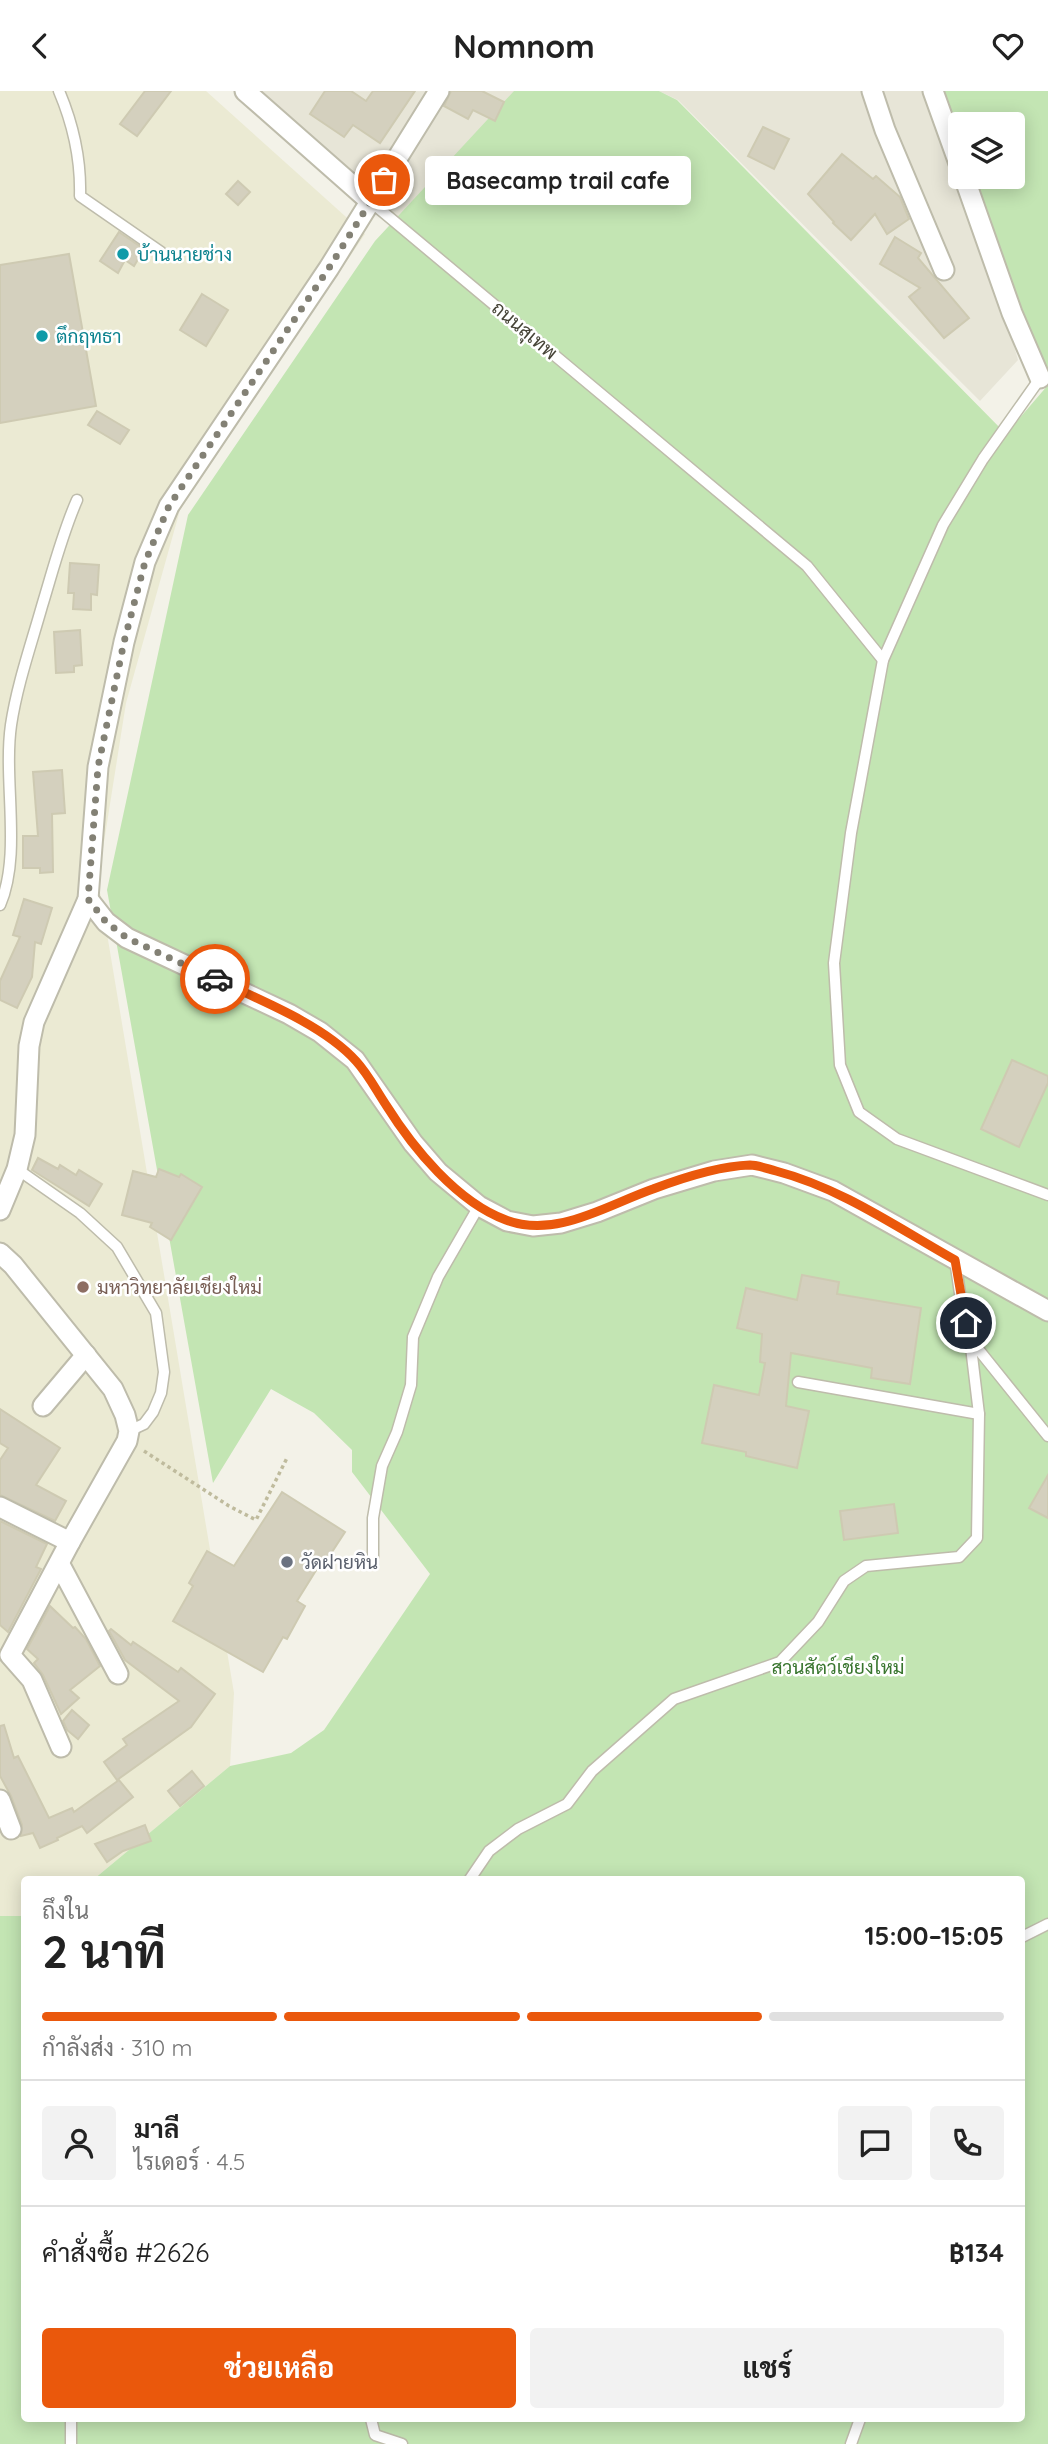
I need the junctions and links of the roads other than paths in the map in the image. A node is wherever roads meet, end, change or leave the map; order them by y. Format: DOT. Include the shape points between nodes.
graph roads {
  1 [pos="59,91"];
  2 [pos="245,91"];
  3 [pos="439,91"];
  4 [pos="872,91"];
  5 [pos="933,91"];
  6 [pos="948,133"];
  7 [pos="968,189"];
  8 [pos="371,202"];
  9 [pos="160,252"];
  10 [pos="944,270"];
  11 [pos="1044,376"];
  12 [pos="77,500"];
  13 [pos="883,660"];
  14 [pos="88,899"];
  15 [pos="0,905"];
  16 [pos="17,1169"];
  17 [pos="1048,1195"];
  18 [pos="479,1206"];
  19 [pos="0,1210"];
  20 [pos="0,1253"];
  21 [pos="955,1260"];
  22 [pos="1048,1311"];
  23 [pos="970,1339"];
  24 [pos="86,1355"];
  25 [pos="798,1382"];
  26 [pos="43,1406"];
  27 [pos="979,1414"];
  28 [pos="128,1436"];
  29 [pos="1048,1436"];
  30 [pos="0,1507"];
  31 [pos="69,1542"];
  32 [pos="373,1557"];
  33 [pos="60,1565"];
  34 [pos="118,1674"];
  35 [pos="61,1747"];
  36 [pos="0,1800"];
  37 [pos="11,1829"];
  38 [pos="472,1876"];
  39 [pos="1048,1924"];
  40 [pos="1025,1936"];
  41 [pos="71,2422"];
  42 [pos="372,2422"];
  43 [pos="859,2422"];
  44 [pos="71,2444"];
  45 [pos="402,2444"];
  46 [pos="850,2444"];
  1 -- 9 [label="lane" via="73,135 80,196"];
  2 -- 8 [label="street, ถนนสุเทพ"];
  3 -- 8 [label="street"];
  4 -- 10 [label="street"];
  5 -- 6 [label="street"];
  7 -- 11 [label="street" via="1012,313"];
  8 -- 13 [label="lane, ถนนสุเทพ" via="807,566"];
  8 -- 14 [label="street" via="192,469 169,506 145,562 98,767"];
  11 -- 13 [label="lane" via="983,459 943,525"];
  12 -- 15 [label="lane" via="66,524 11,725 10,838 6,890"];
  13 -- 17 [label="lane" via="851,833 834,963 840,1065 859,1112 897,1139"];
  14 -- 16 [label="street" via="34,1023 25,1135"];
  14 -- 18 [label="street" via="106,922 127,938 320,1032 355,1060 438,1172"];
  16 -- 19 [label="street"];
  16 -- 28 [label="lane" via="80,1213 117,1247 156,1313 164,1372 161,1393 144,1424"];
  18 -- 21 [label="street" via="507,1221 533,1226 561,1223 654,1189 752,1165 833,1191"];
  18 -- 32 [label="lane" via="438,1277 412,1336 411,1385 382,1466 373,1518"];
  20 -- 24 [label="street"];
  21 -- 22 [label="street"];
  21 -- 23 [label="lane"];
  23 -- 27 [label="lane"];
  23 -- 29 [label="lane"];
  24 -- 26 [label="street"];
  24 -- 28 [label="street" via="113,1389 125,1415"];
  25 -- 27 [label="lane"];
  27 -- 38 [label="lane" via="977,1538 959,1556 866,1566 844,1581 818,1622 780,1662 674,1699 592,1771 567,1804 518,1829 489,1851"];
  28 -- 31 [label="street"];
  30 -- 31 [label="street"];
  31 -- 33 [label="street"];
  33 -- 34 [label="street"];
  33 -- 35 [label="street" via="10,1655 32,1680"];
  36 -- 37 [label="street"];
  39 -- 40 [label="lane"];
  41 -- 44 [label="lane"];
  42 -- 45 [label="lane" via="375,2435"];
  43 -- 46 [label="lane"];
}
